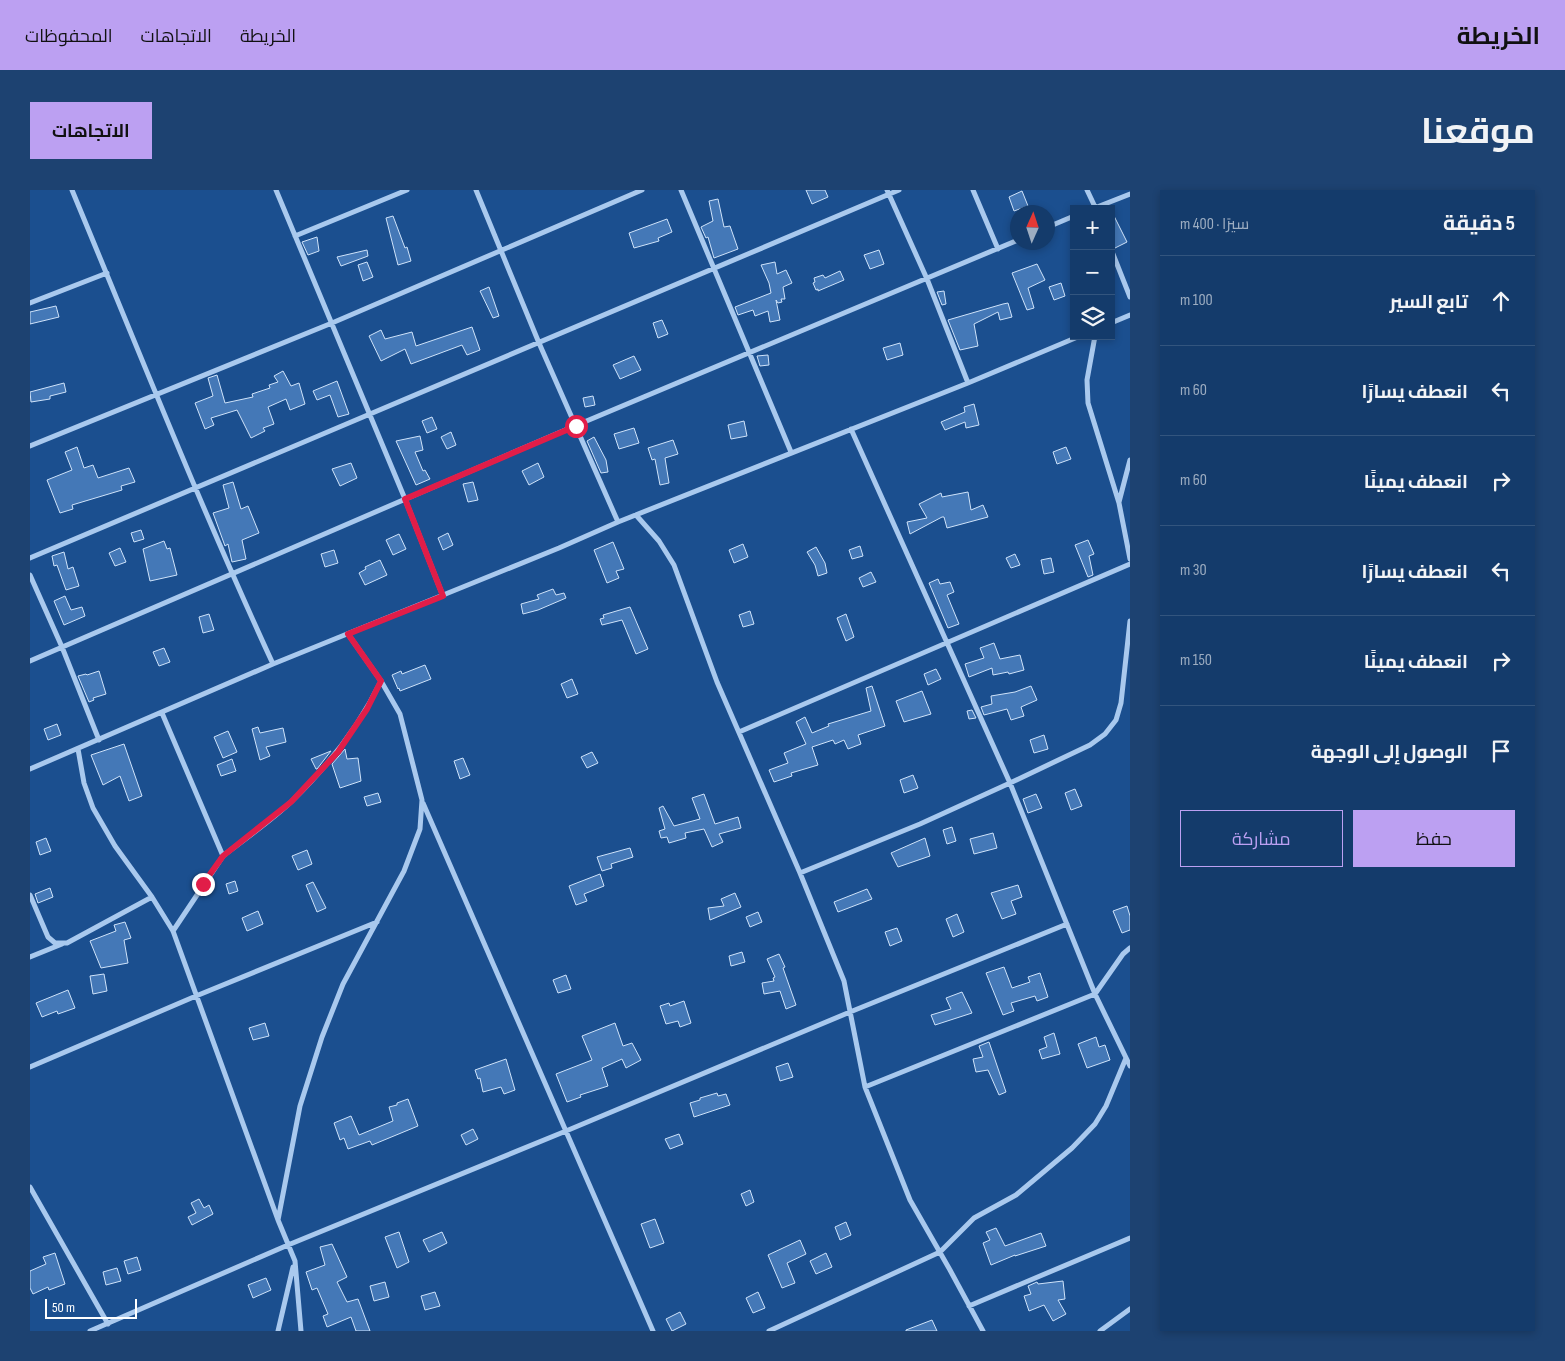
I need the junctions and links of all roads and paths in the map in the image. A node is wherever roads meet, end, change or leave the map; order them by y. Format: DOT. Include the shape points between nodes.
graph roads {
  1 [pos="72,190"];
  2 [pos="276,190"];
  3 [pos="407,190"];
  4 [pos="476,190"];
  5 [pos="642,190"];
  6 [pos="681,190"];
  7 [pos="899,190"];
  8 [pos="973,190"];
  9 [pos="1087,190"];
  10 [pos="888,192"];
  11 [pos="1130,194"];
  12 [pos="1093,205"];
  13 [pos="1102,205"];
  14 [pos="1070,218"];
  15 [pos="1055,225"];
  16 [pos="295,236"];
  17 [pos="1010,243"];
  18 [pos="998,248"];
  19 [pos="501,249"];
  20 [pos="1111,250"];
  21 [pos="714,268"];
  22 [pos="106,273"];
  23 [pos="927,279"];
  24 [pos="1130,297"];
  25 [pos="30,302"];
  26 [pos="1130,315"];
  27 [pos="1115,321"];
  28 [pos="332,322"];
  29 [pos="1070,340"];
  30 [pos="1094,340"];
  31 [pos="539,343"];
  32 [pos="749,354"];
  33 [pos="968,383"];
  34 [pos="156,394"];
  35 [pos="370,414"];
  36 [pos="576,426"];
  37 [pos="851,429"];
  38 [pos="30,446"];
  39 [pos="791,452"];
  40 [pos="1130,460"];
  41 [pos="195,487"];
  42 [pos="405,499"];
  43 [pos="1119,503"];
  44 [pos="636,515"];
  45 [pos="618,522"];
  46 [pos="30,558"];
  47 [pos="1130,559"];
  48 [pos="1130,564"];
  49 [pos="232,574"];
  50 [pos="30,575"];
  51 [pos="443,596"];
  52 [pos="1130,621"];
  53 [pos="348,634"];
  54 [pos="946,642"];
  55 [pos="62,647"];
  56 [pos="30,661"];
  57 [pos="273,664"];
  58 [pos="381,681"];
  59 [pos="162,713"];
  60 [pos="739,732"];
  61 [pos="100,740"];
  62 [pos="78,749"];
  63 [pos="30,769"];
  64 [pos="1010,783"];
  65 [pos="422,800"];
  66 [pos="223,856"];
  67 [pos="800,873"];
  68 [pos="30,895"];
  69 [pos="152,897"];
  70 [pos="377,922"];
  71 [pos="1067,924"];
  72 [pos="173,931"];
  73 [pos="67,942"];
  74 [pos="1130,948"];
  75 [pos="30,957"];
  76 [pos="1095,994"];
  77 [pos="196,996"];
  78 [pos="850,1012"];
  79 [pos="1126,1058"];
  80 [pos="1130,1066"];
  81 [pos="30,1067"];
  82 [pos="865,1087"];
  83 [pos="566,1132"];
  84 [pos="30,1186"];
  85 [pos="278,1220"];
  86 [pos="1130,1238"];
  87 [pos="288,1245"];
  88 [pos="940,1252"];
  89 [pos="294,1262"];
  90 [pos="970,1306"];
  91 [pos="1130,1309"];
  92 [pos="108,1324"];
  93 [pos="90,1331"];
  94 [pos="278,1331"];
  95 [pos="301,1331"];
  96 [pos="653,1331"];
  97 [pos="768,1331"];
  98 [pos="983,1331"];
  99 [pos="1100,1331"];
  1 -- 22 [label="street"];
  2 -- 16 [label="street"];
  3 -- 16 [label="street"];
  4 -- 19 [label="street"];
  5 -- 19 [label="street"];
  6 -- 21 [label="street"];
  7 -- 10 [label="street"];
  8 -- 18 [label="street"];
  9 -- 12 [label="street"];
  10 -- 21 [label="street"];
  10 -- 23 [label="street"];
  11 -- 13 [label="street"];
  14 -- 15 [label="street"];
  16 -- 28 [label="street"];
  17 -- 18 [label="street"];
  18 -- 23 [label="street"];
  19 -- 28 [label="street"];
  19 -- 31 [label="street"];
  20 -- 24 [label="street"];
  21 -- 31 [label="street"];
  21 -- 32 [label="street"];
  22 -- 25 [label="street"];
  22 -- 34 [label="street"];
  23 -- 32 [label="street"];
  23 -- 33 [label="street"];
  26 -- 27 [label="street"];
  28 -- 34 [label="street"];
  28 -- 35 [label="street"];
  29 -- 33 [label="street"];
  30 -- 43 [label="street" via="1086,380 1088,403"];
  31 -- 35 [label="street"];
  31 -- 36 [label="street"];
  32 -- 36 [label="street"];
  32 -- 39 [label="street"];
  33 -- 37 [label="street"];
  34 -- 38 [label="street"];
  34 -- 41 [label="street"];
  35 -- 41 [label="street"];
  35 -- 42 [label="street"];
  36 -- 42 [label="street"];
  36 -- 45 [label="street"];
  37 -- 39 [label="street"];
  37 -- 54 [label="street"];
  39 -- 44 [label="street"];
  40 -- 43 [label="street"];
  41 -- 46 [label="street"];
  41 -- 49 [label="street"];
  42 -- 49 [label="street"];
  42 -- 51 [label="street"];
  43 -- 47 [label="street"];
  44 -- 45 [label="street"];
  44 -- 60 [label="street" via="659,541 674,565"];
  45 -- 51 [label="street"];
  48 -- 54 [label="street"];
  49 -- 55 [label="street"];
  49 -- 57 [label="street"];
  50 -- 55 [label="street"];
  51 -- 53 [label="street"];
  52 -- 64 [label="street" via="1121,703 1116,720 1090,745"];
  53 -- 57 [label="street"];
  53 -- 58 [label="street"];
  54 -- 60 [label="street"];
  54 -- 64 [label="street"];
  55 -- 56 [label="street"];
  55 -- 61 [label="street"];
  57 -- 59 [label="street"];
  58 -- 65 [label="street" via="400,714"];
  58 -- 66 [label="street" via="367,709 338,752 291,802"];
  59 -- 61 [label="street"];
  59 -- 66 [label="street"];
  60 -- 67 [label="street"];
  61 -- 62 [label="street"];
  62 -- 63 [label="street"];
  62 -- 69 [label="street" via="84,783 93,808 115,846"];
  64 -- 67 [label="street"];
  64 -- 71 [label="street"];
  65 -- 70 [label="street" via="420,829 404,872"];
  65 -- 83 [label="street"];
  66 -- 72 [label="street"];
  67 -- 78 [label="street" via="844,981"];
  68 -- 73 [label="street" via="48,937 55,943"];
  69 -- 72 [label="street"];
  69 -- 73 [label="street"];
  70 -- 77 [label="street"];
  70 -- 85 [label="street" via="343,984 322,1037 300,1106"];
  71 -- 76 [label="street"];
  71 -- 78 [label="street"];
  72 -- 77 [label="street"];
  73 -- 75 [label="street"];
  74 -- 76 [label="street"];
  76 -- 79 [label="street"];
  76 -- 82 [label="street"];
  77 -- 81 [label="street"];
  77 -- 85 [label="street"];
  78 -- 82 [label="street"];
  78 -- 83 [label="street"];
  79 -- 80 [label="street"];
  79 -- 88 [label="street" via="1106,1106 1095,1124 1072,1148 1016,1195 974,1218"];
  82 -- 88 [label="street" via="910,1200"];
  83 -- 87 [label="street"];
  83 -- 96 [label="street"];
  84 -- 92 [label="street"];
  85 -- 87 [label="street"];
  86 -- 90 [label="street"];
  87 -- 89 [label="street"];
  87 -- 92 [label="street"];
  88 -- 90 [label="street"];
  88 -- 97 [label="street"];
  89 -- 94 [label="street"];
  89 -- 95 [label="street"];
  90 -- 98 [label="street"];
  91 -- 99 [label="street"];
  92 -- 93 [label="street"];
}
